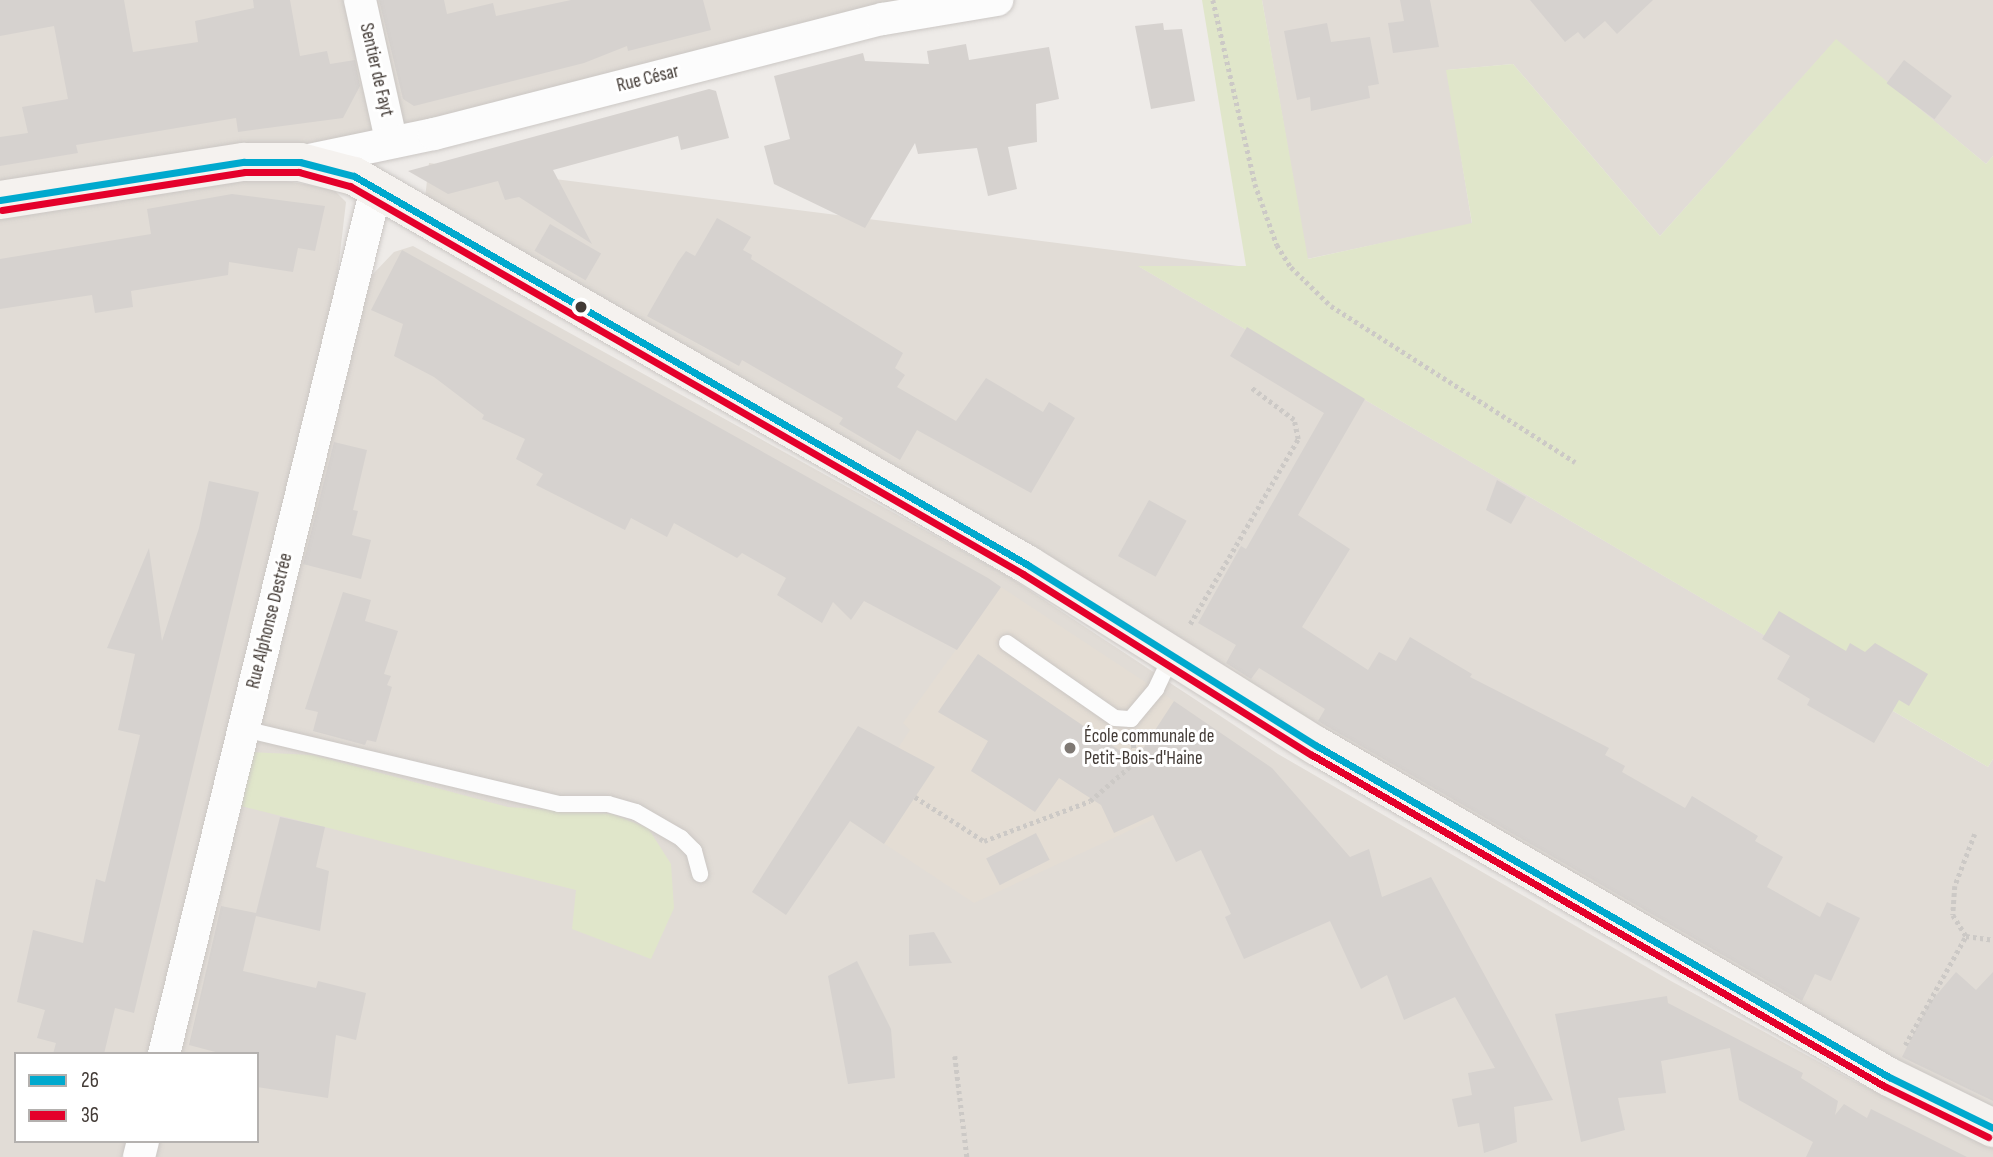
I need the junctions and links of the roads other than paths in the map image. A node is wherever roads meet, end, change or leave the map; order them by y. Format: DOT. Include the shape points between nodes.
graph roads {
  1 [pos="360,0"];
  2 [pos="997,0"];
  3 [pos="391,140"];
  4 [pos="300,162"];
  5 [pos="365,182"];
  6 [pos="0,200"];
  7 [pos="1007,643"];
  8 [pos="1172,654"];
  9 [pos="244,729"];
  10 [pos="700,874"];
  11 [pos="164,1052"];
  12 [pos="1993,1128"];
  1 -- 3 [label="street, Sentier de Fayt"];
  2 -- 3 [label="street, Rue César" via="883,19 434,134"];
  3 -- 4 [label="street, Rue César"];
  4 -- 5 [label="street"];
  4 -- 6 [label="street" via="244,162"];
  5 -- 8 [label="street" via="1028,565"];
  5 -- 9 [label="street, Rue Alphonse Destrée"];
  7 -- 8 [label="lane" via="1115,718 1131,719 1156,689"];
  8 -- 12 [label="street" via="1317,746 1889,1077"];
  9 -- 10 [label="lane" via="559,804 608,804 636,813 688,844"];
  9 -- 11 [label="street, Rue Alphonse Destrée"];
}
